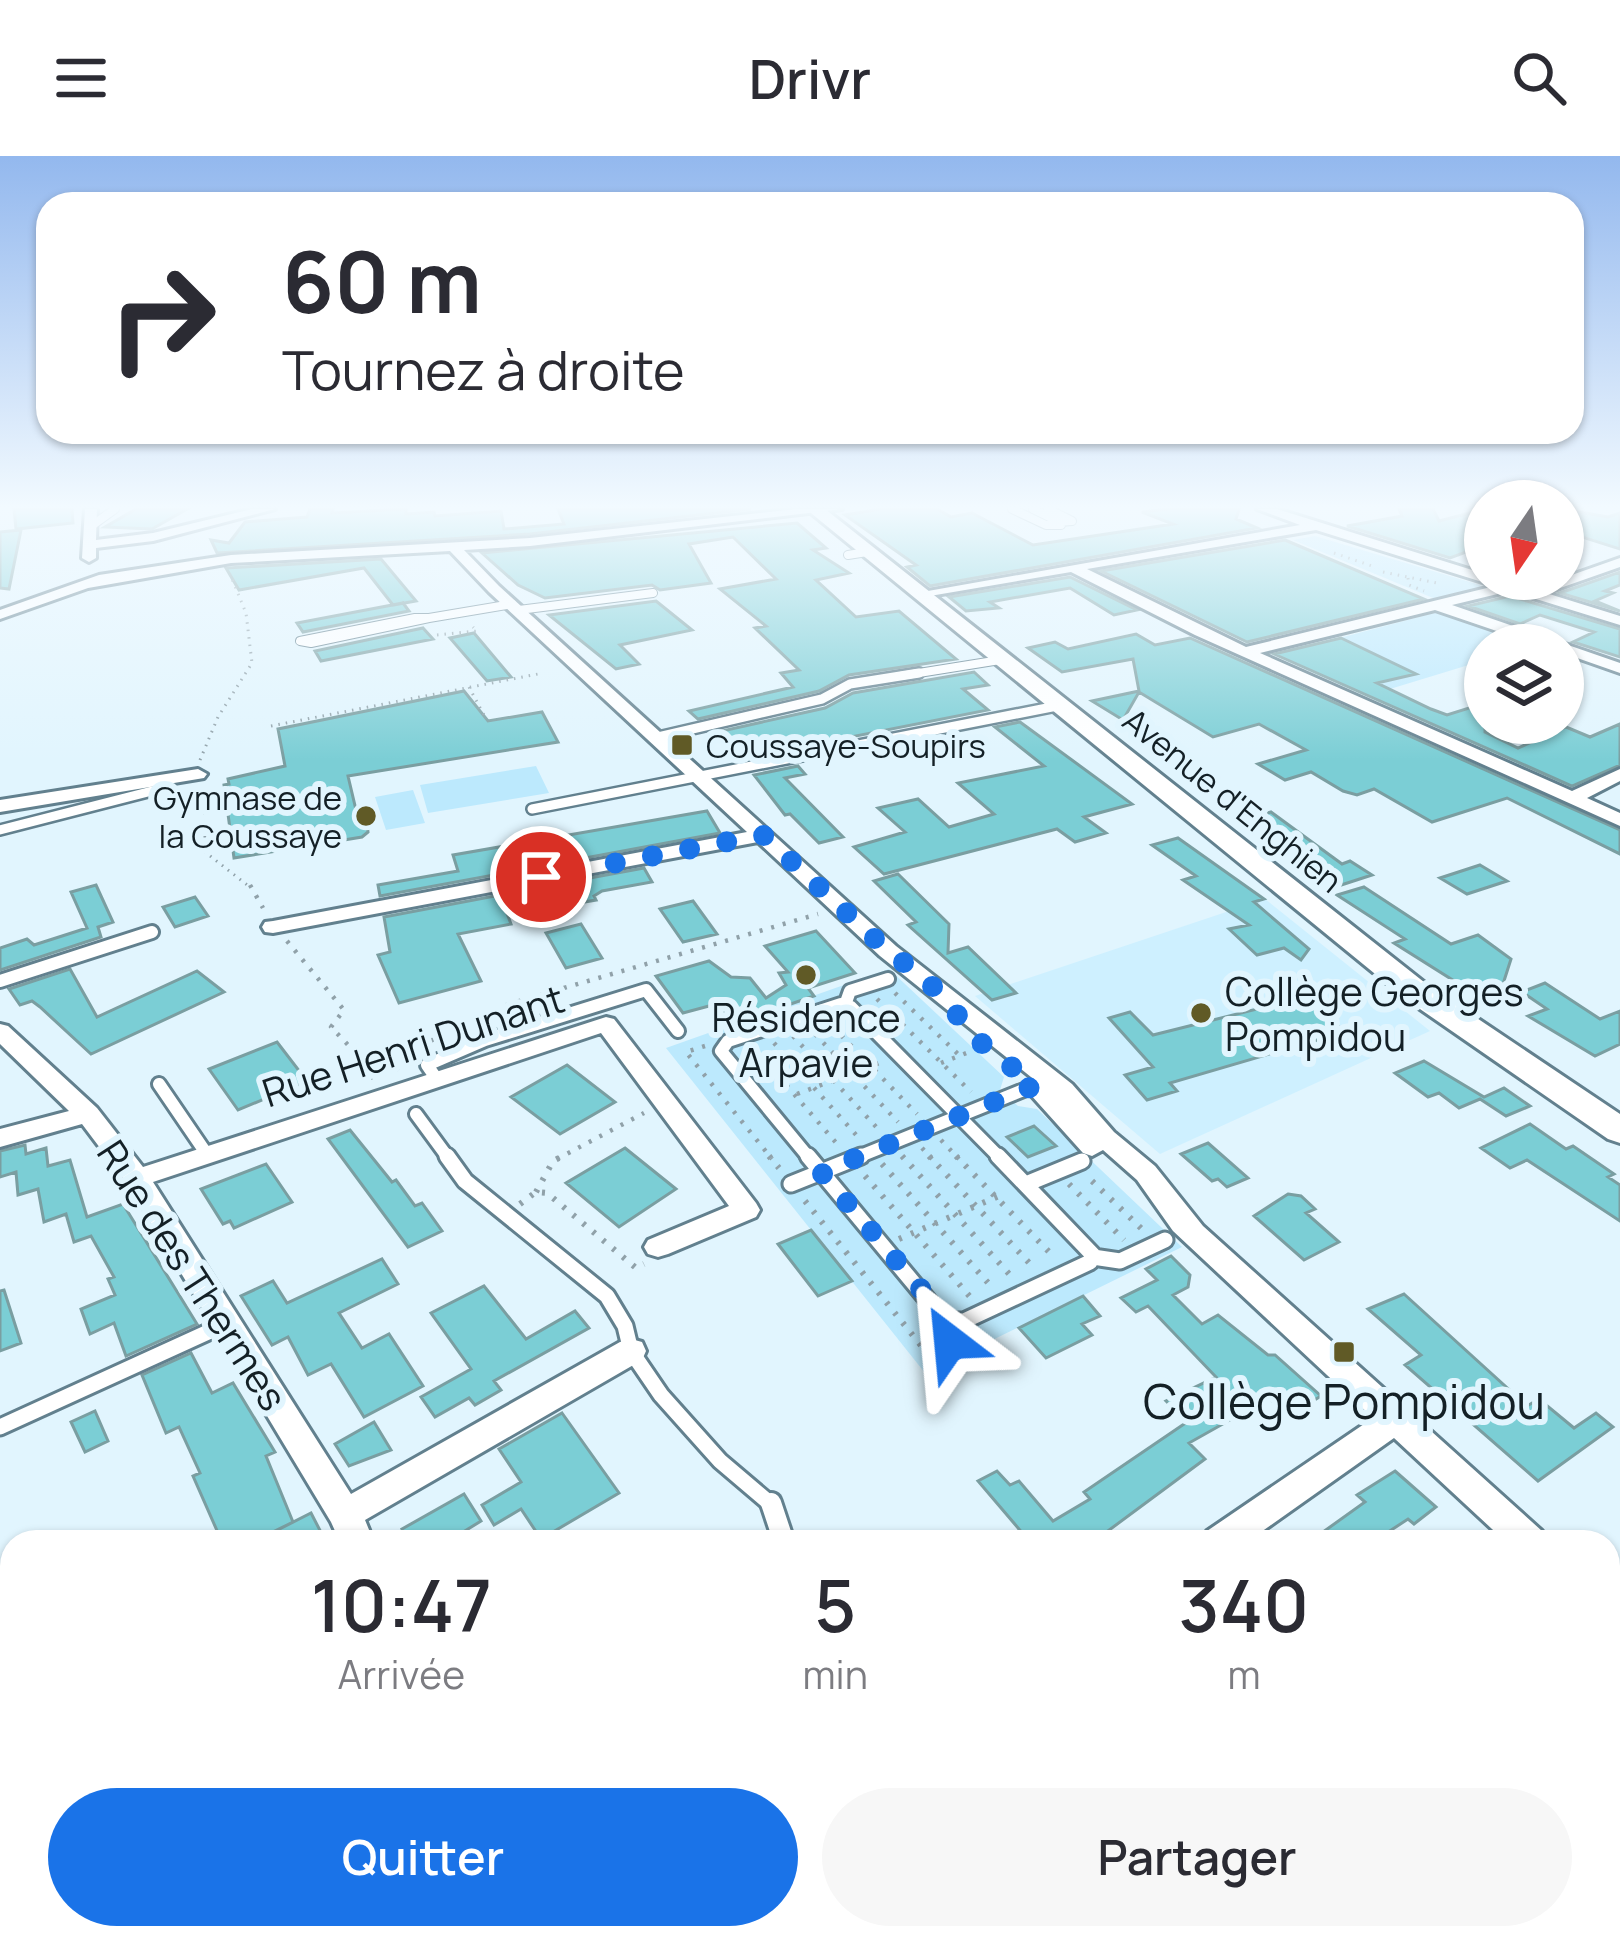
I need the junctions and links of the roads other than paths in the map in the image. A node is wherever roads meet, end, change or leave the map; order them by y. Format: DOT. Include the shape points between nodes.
graph roads {
  1 [pos="62,593"];
  2 [pos="500,593"];
  3 [pos="646,593"];
  4 [pos="926,593"];
  5 [pos="1126,593"];
  6 [pos="918,594"];
  7 [pos="1464,598"];
  8 [pos="1551,600"];
  9 [pos="1436,605"];
  10 [pos="515,607"];
  11 [pos="0,615"];
  12 [pos="429,618"];
  13 [pos="1620,621"];
  14 [pos="1492,624"];
  15 [pos="1245,652"];
  16 [pos="1584,655"];
  17 [pos="1000,660"];
  18 [pos="1620,668"];
  19 [pos="1057,706"];
  20 [pos="662,741"];
  21 [pos="197,774"];
  22 [pos="699,774"];
  23 [pos="1620,774"];
  24 [pos="152,791"];
  25 [pos="1572,799"];
  26 [pos="0,806"];
  27 [pos="532,809"];
  28 [pos="1620,820"];
  29 [pos="0,830"];
  30 [pos="763,835"];
  31 [pos="273,927"];
  32 [pos="152,932"];
  33 [pos="885,980"];
  34 [pos="927,980"];
  35 [pos="0,981"];
  36 [pos="845,1004"];
  37 [pos="678,1030"];
  38 [pos="0,1031"];
  39 [pos="436,1078"];
  40 [pos="159,1084"];
  41 [pos="1036,1085"];
  42 [pos="88,1114"];
  43 [pos="416,1114"];
  44 [pos="959,1116"];
  45 [pos="1620,1131"];
  46 [pos="0,1138"];
  47 [pos="206,1153"];
  48 [pos="1078,1162"];
  49 [pos="821,1172"];
  50 [pos="136,1178"];
  51 [pos="791,1184"];
  52 [pos="1026,1184"];
  53 [pos="1172,1239"];
  54 [pos="658,1246"];
  55 [pos="1093,1257"];
  56 [pos="229,1322"];
  57 [pos="631,1351"];
  58 [pos="1396,1419"];
  59 [pos="0,1427"];
  60 [pos="351,1528"];
  61 [pos="782,1530"];
  62 [pos="1236,1530"];
  63 [pos="1518,1530"];
  1 -- 11 [label="street"];
  2 -- 10 [label="street"];
  3 -- 10 [label="lane"];
  4 -- 6 [label="street"];
  5 -- 15 [label="street"];
  6 -- 17 [label="main road, Avenue d'Enghien"];
  7 -- 9 [label="street"];
  8 -- 13 [label="street"];
  9 -- 14 [label="street"];
  9 -- 15 [label="street"];
  10 -- 12 [label="lane"];
  10 -- 20 [label="street"];
  12 -- 12 [label="lane" via="415,618 300,641 311,643"];
  15 -- 25 [label="street"];
  16 -- 18 [label="street"];
  17 -- 19 [label="main road, Avenue d'Enghien"];
  17 -- 20 [label="lane" via="850,684 822,699"];
  19 -- 22 [label="lane"];
  19 -- 45 [label="main road, Avenue d'Enghien" via="1418,993"];
  20 -- 22 [label="street"];
  21 -- 26 [label="street"];
  22 -- 27 [label="lane"];
  22 -- 30 [label="street"];
  23 -- 25 [label="street"];
  24 -- 29 [label="lane"];
  25 -- 28 [label="street"];
  30 -- 31 [label="street"];
  30 -- 34 [label="street"];
  32 -- 35 [label="lane"];
  33 -- 36 [label="lane" via="850,991"];
  34 -- 41 [label="street" via="968,1031"];
  34 -- 53 [label="street" via="1064,1090 1146,1173"];
  36 -- 44 [label="lane"];
  36 -- 49 [label="lane" via="722,1046"];
  37 -- 39 [label="lane" via="646,990 465,1048 427,1065"];
  38 -- 42 [label="street, Rue des Thermes"];
  39 -- 47 [label="street, Rue Henri Dunant"];
  39 -- 54 [label="street, Rue Henri Dunant" via="606,1024 746,1210"];
  40 -- 47 [label="lane"];
  41 -- 44 [label="lane"];
  41 -- 53 [label="street"];
  42 -- 46 [label="street"];
  42 -- 50 [label="street, Rue des Thermes"];
  43 -- 57 [label="lane" via="465,1181 607,1296"];
  44 -- 49 [label="lane"];
  44 -- 52 [label="lane"];
  47 -- 50 [label="street, Rue Henri Dunant"];
  48 -- 52 [label="lane"];
  49 -- 51 [label="lane"];
  49 -- 55 [label="lane" via="949,1322 964,1322"];
  50 -- 56 [label="street, Rue des Thermes"];
  52 -- 55 [label="lane"];
  53 -- 55 [label="lane" via="1120,1261"];
  53 -- 58 [label="street"];
  56 -- 59 [label="lane"];
  56 -- 60 [label="street, Rue des Thermes"];
  57 -- 60 [label="street"];
  57 -- 61 [label="lane" via="720,1462 769,1500"];
  58 -- 62 [label="street"];
  58 -- 63 [label="street"];
}
